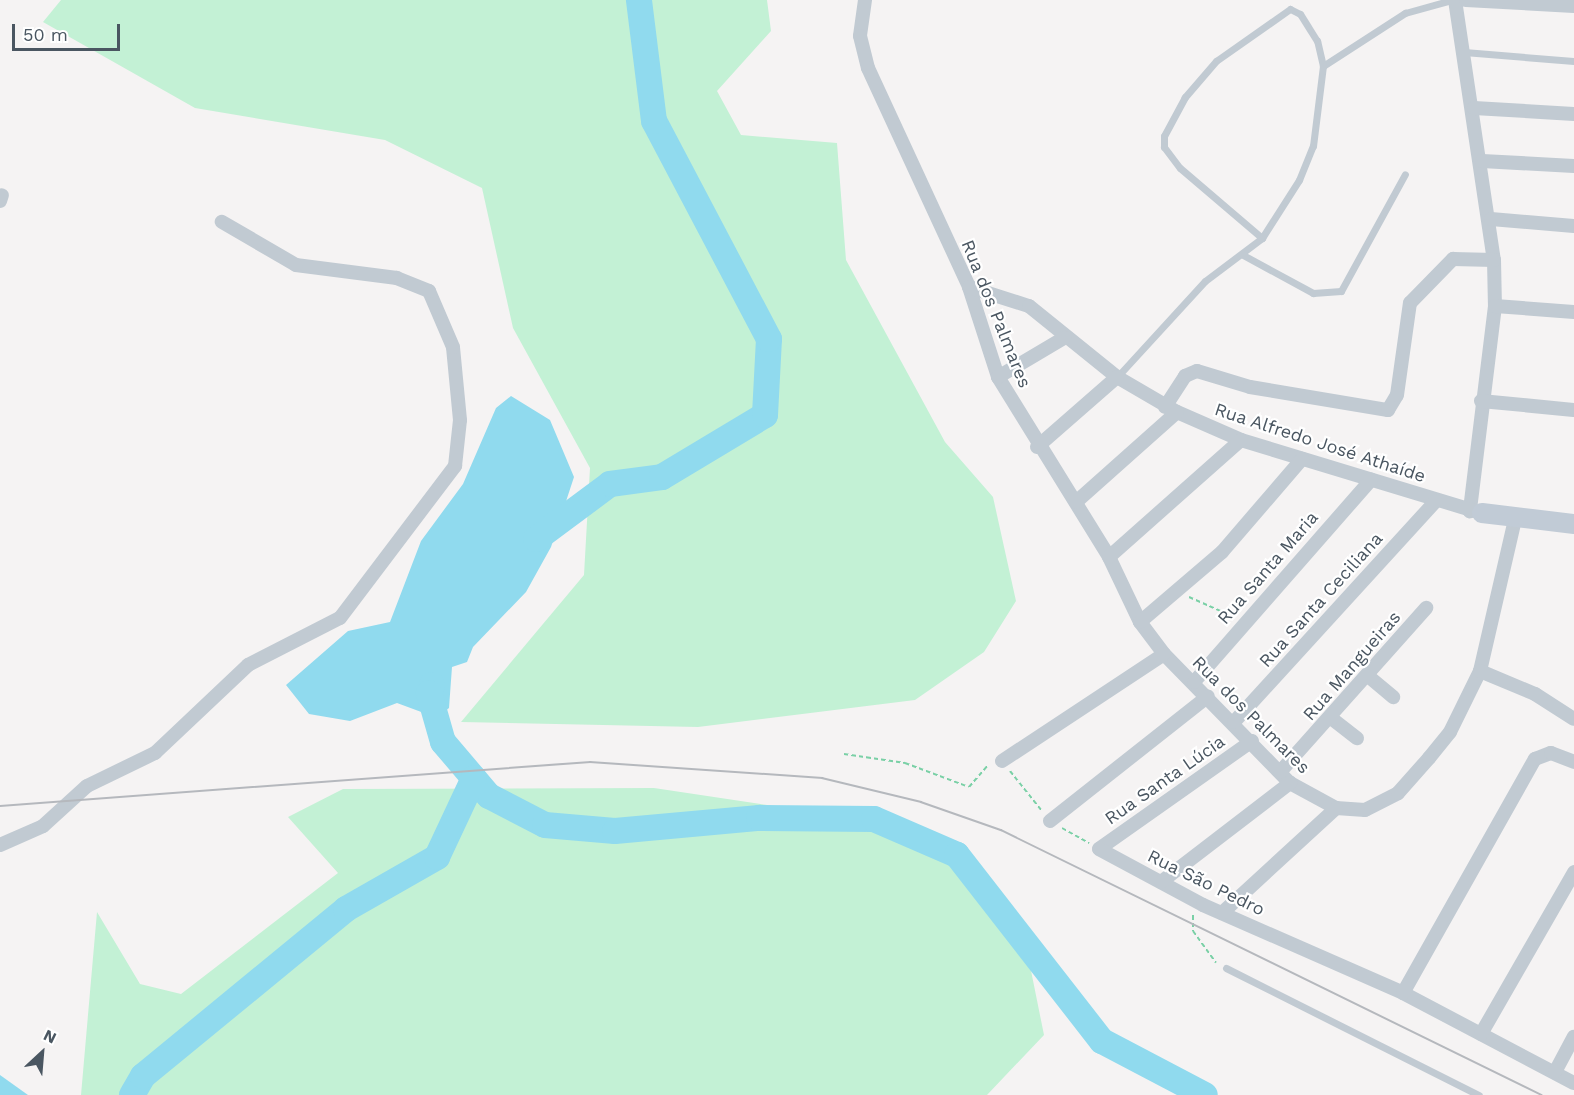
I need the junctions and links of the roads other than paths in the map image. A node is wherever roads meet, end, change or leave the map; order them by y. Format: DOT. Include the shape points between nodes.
graph roads {
  1 [pos="865,0"];
  2 [pos="1453,0"];
  3 [pos="1466,0"];
  4 [pos="1574,6"];
  5 [pos="1464,52"];
  6 [pos="1574,60"];
  7 [pos="1323,66"];
  8 [pos="1474,108"];
  9 [pos="1574,114"];
  10 [pos="1482,161"];
  11 [pos="1574,166"];
  12 [pos="1405,174"];
  13 [pos="1491,219"];
  14 [pos="222,222"];
  15 [pos="1574,226"];
  16 [pos="1262,238"];
  17 [pos="1243,255"];
  18 [pos="1494,260"];
  19 [pos="969,288"];
  20 [pos="1495,306"];
  21 [pos="1574,312"];
  22 [pos="1064,338"];
  23 [pos="998,377"];
  24 [pos="1117,377"];
  25 [pos="1481,401"];
  26 [pos="1171,410"];
  27 [pos="1574,410"];
  28 [pos="1241,440"];
  29 [pos="1038,447"];
  30 [pos="1302,459"];
  31 [pos="1371,480"];
  32 [pos="1436,501"];
  33 [pos="1076,502"];
  34 [pos="1476,512"];
  35 [pos="1515,519"];
  36 [pos="1574,524"];
  37 [pos="1109,558"];
  38 [pos="1426,608"];
  39 [pos="1140,622"];
  40 [pos="1164,654"];
  41 [pos="1480,671"];
  42 [pos="1368,676"];
  43 [pos="1194,682"];
  44 [pos="1208,696"];
  45 [pos="1393,698"];
  46 [pos="1331,718"];
  47 [pos="1574,719"];
  48 [pos="1234,722"];
  49 [pos="1357,738"];
  50 [pos="1252,741"];
  51 [pos="1002,761"];
  52 [pos="1574,762"];
  53 [pos="1280,772"];
  54 [pos="1290,783"];
  55 [pos="1336,808"];
  56 [pos="1050,821"];
  57 [pos="0,845"];
  58 [pos="1099,849"];
  59 [pos="1574,872"];
  60 [pos="1161,882"];
  61 [pos="1222,913"];
  62 [pos="1226,968"];
  63 [pos="1403,993"];
  64 [pos="1481,1034"];
  65 [pos="1574,1037"];
  66 [pos="1555,1072"];
  67 [pos="1574,1083"];
  68 [pos="1479,1095"];
  1 -- 19 [label="street, Rua dos Palmares" via="860,36 868,68"];
  2 -- 5 [label="street"];
  2 -- 7 [label="lane" via="1405,14"];
  3 -- 4 [label="street"];
  5 -- 6 [label="lane"];
  5 -- 8 [label="street"];
  7 -- 16 [label="lane" via="1313,146 1288,203"];
  7 -- 16 [label="lane" via="1322,51 1300,14 1280,11 1216,61 1185,97 1164,136 1164,147 1180,168"];
  8 -- 9 [label="street"];
  8 -- 10 [label="street"];
  10 -- 11 [label="street"];
  10 -- 13 [label="street"];
  12 -- 17 [label="lane" via="1341,291 1313,293"];
  13 -- 15 [label="street"];
  13 -- 18 [label="street"];
  14 -- 57 [label="street" via="296,265 398,278 429,291 453,347 460,420 455,465 335,623 248,665 155,753 87,786 43,826"];
  16 -- 17 [label="lane"];
  17 -- 24 [label="lane" via="1205,281"];
  18 -- 20 [label="street"];
  18 -- 26 [label="street" via="1453,259 1410,303 1396,395 1388,410 1250,387 1197,371 1185,376"];
  19 -- 22 [label="street, Rua Alfredo José Athaíde" via="1029,306"];
  19 -- 23 [label="street, Rua dos Palmares"];
  20 -- 21 [label="street"];
  20 -- 25 [label="street"];
  22 -- 23 [label="street"];
  22 -- 24 [label="street, Rua Alfredo José Athaíde"];
  23 -- 29 [label="street, Rua dos Palmares"];
  24 -- 26 [label="street, Rua Alfredo José Athaíde"];
  24 -- 29 [label="street"];
  25 -- 27 [label="street"];
  25 -- 34 [label="street"];
  26 -- 28 [label="street, Rua Alfredo José Athaíde"];
  26 -- 33 [label="street"];
  28 -- 30 [label="street, Rua Alfredo José Athaíde"];
  28 -- 37 [label="street"];
  29 -- 33 [label="street, Rua dos Palmares"];
  30 -- 31 [label="street, Rua Alfredo José Athaíde"];
  30 -- 39 [label="street" via="1249,523 1178,593"];
  31 -- 32 [label="street, Rua Alfredo José Athaíde"];
  31 -- 43 [label="street, Rua Santa Maria"];
  32 -- 34 [label="street, Rua Alfredo José Athaíde"];
  32 -- 48 [label="street, Rua Santa Ceciliana"];
  33 -- 37 [label="street, Rua dos Palmares"];
  34 -- 35 [label="street"];
  35 -- 36 [label="street"];
  35 -- 41 [label="street, Rua dos Palmares"];
  37 -- 39 [label="street, Rua dos Palmares"];
  38 -- 42 [label="street, Rua Mangueiras"];
  39 -- 40 [label="street, Rua dos Palmares"];
  40 -- 43 [label="street, Rua dos Palmares"];
  40 -- 51 [label="street, Rua dos Palmares"];
  41 -- 47 [label="street" via="1535,694"];
  41 -- 55 [label="street, Rua dos Palmares" via="1450,732 1398,793 1365,810"];
  42 -- 45 [label="street"];
  42 -- 46 [label="street, Rua Mangueiras"];
  43 -- 44 [label="street, Rua dos Palmares"];
  44 -- 48 [label="street, Rua dos Palmares"];
  44 -- 56 [label="street"];
  46 -- 49 [label="street"];
  46 -- 53 [label="street, Rua Mangueiras"];
  48 -- 50 [label="street, Rua dos Palmares"];
  50 -- 53 [label="street, Rua dos Palmares"];
  50 -- 58 [label="street, Rua Santa Lúcia"];
  52 -- 63 [label="street" via="1551,753 1535,759"];
  53 -- 54 [label="street, Rua dos Palmares"];
  54 -- 55 [label="street, Rua dos Palmares"];
  54 -- 60 [label="street"];
  55 -- 61 [label="street"];
  58 -- 60 [label="street, Rua São Pedro"];
  59 -- 64 [label="street"];
  60 -- 61 [label="street, Rua São Pedro"];
  61 -- 63 [label="street, Rua São Pedro"];
  62 -- 68 [label="lane"];
  63 -- 64 [label="street, Rua São Pedro"];
  64 -- 66 [label="street, Rua São Pedro"];
  65 -- 66 [label="street"];
  66 -- 67 [label="street, Rua São Pedro"];
}
